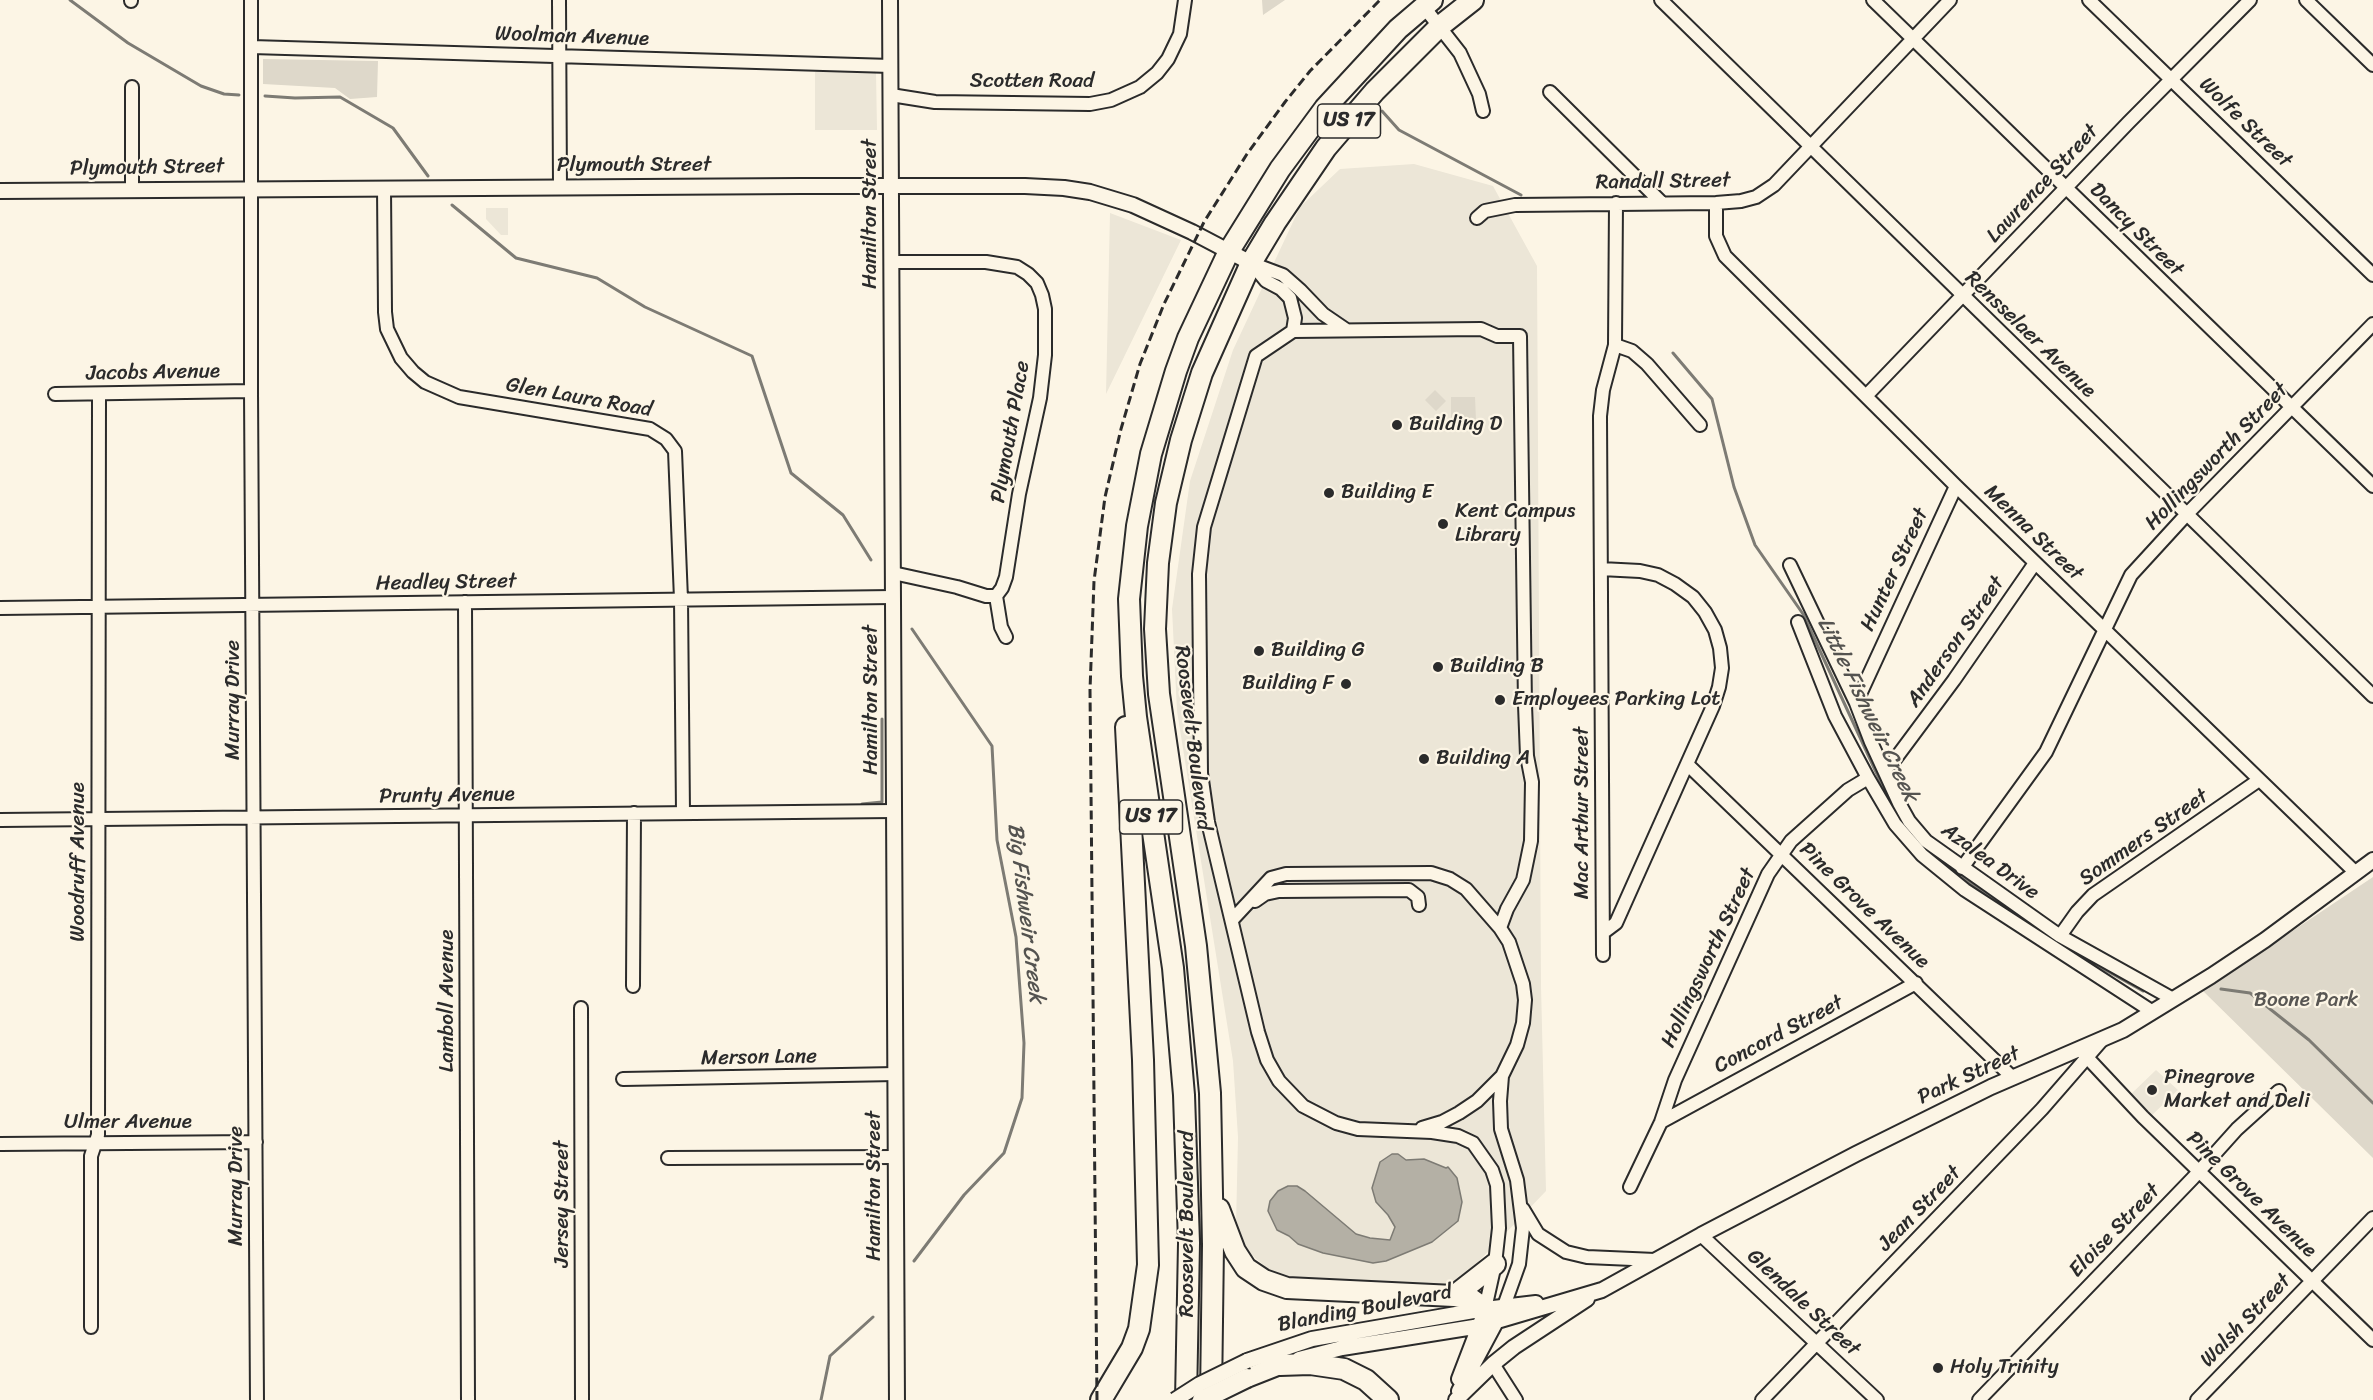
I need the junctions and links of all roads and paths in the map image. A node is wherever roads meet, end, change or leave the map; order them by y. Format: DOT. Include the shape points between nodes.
graph roads {
  1 [pos="251,0"];
  2 [pos="560,0"];
  3 [pos="890,0"];
  4 [pos="1185,0"];
  5 [pos="1473,0"];
  6 [pos="1660,0"];
  7 [pos="1873,0"];
  8 [pos="1950,0"];
  9 [pos="2089,0"];
  10 [pos="2250,0"];
  11 [pos="2306,0"];
  12 [pos="1428,3"];
  13 [pos="1440,26"];
  14 [pos="1913,39"];
  15 [pos="252,47"];
  16 [pos="560,56"];
  17 [pos="2373,65"];
  18 [pos="891,66"];
  19 [pos="2172,79"];
  20 [pos="132,87"];
  21 [pos="1550,92"];
  22 [pos="891,95"];
  23 [pos="1483,111"];
  24 [pos="1811,147"];
  25 [pos="892,186"];
  26 [pos="560,187"];
  27 [pos="251,188"];
  28 [pos="384,188"];
  29 [pos="2066,188"];
  30 [pos="132,190"];
  31 [pos="0,191"];
  32 [pos="1661,202"];
  33 [pos="1716,202"];
  34 [pos="1616,203"];
  35 [pos="1477,218"];
  36 [pos="1229,251"];
  37 [pos="892,262"];
  38 [pos="1251,263"];
  39 [pos="2373,275"];
  40 [pos="1962,296"];
  41 [pos="2373,324"];
  42 [pos="1346,330"];
  43 [pos="1293,331"];
  44 [pos="1615,345"];
  45 [pos="251,391"];
  46 [pos="55,394"];
  47 [pos="99,394"];
  48 [pos="1866,396"];
  49 [pos="2292,408"];
  50 [pos="1700,425"];
  51 [pos="1956,486"];
  52 [pos="2373,486"];
  53 [pos="2186,515"];
  54 [pos="2035,563"];
  55 [pos="1790,565"];
  56 [pos="1601,569"];
  57 [pos="893,573"];
  58 [pos="996,596"];
  59 [pos="893,597"];
  60 [pos="681,599"];
  61 [pos="465,602"];
  62 [pos="253,606"];
  63 [pos="0,608"];
  64 [pos="98,608"];
  65 [pos="1798,622"];
  66 [pos="1129,629"];
  67 [pos="2104,629"];
  68 [pos="1006,637"];
  69 [pos="2373,696"];
  70 [pos="1856,704"];
  71 [pos="1688,764"];
  72 [pos="1884,770"];
  73 [pos="1868,778"];
  74 [pos="2259,780"];
  75 [pos="893,811"];
  76 [pos="634,813"];
  77 [pos="683,813"];
  78 [pos="466,815"];
  79 [pos="254,817"];
  80 [pos="99,819"];
  81 [pos="0,820"];
  82 [pos="1781,854"];
  83 [pos="2373,860"];
  84 [pos="1962,868"];
  85 [pos="2356,873"];
  86 [pos="1419,905"];
  87 [pos="1246,906"];
  88 [pos="1232,920"];
  89 [pos="1500,928"];
  90 [pos="1604,932"];
  91 [pos="2060,936"];
  92 [pos="1603,955"];
  93 [pos="1916,983"];
  94 [pos="633,986"];
  95 [pos="2174,999"];
  96 [pos="581,1008"];
  97 [pos="2153,1012"];
  98 [pos="2083,1053"];
  99 [pos="896,1074"];
  100 [pos="1502,1076"];
  101 [pos="2013,1078"];
  102 [pos="623,1079"];
  103 [pos="2279,1091"];
  104 [pos="1661,1122"];
  105 [pos="1403,1131"];
  106 [pos="256,1142"];
  107 [pos="95,1143"];
  108 [pos="0,1144"];
  109 [pos="896,1157"];
  110 [pos="668,1158"];
  111 [pos="2199,1172"];
  112 [pos="1630,1187"];
  113 [pos="1213,1189"];
  114 [pos="1522,1208"];
  115 [pos="2373,1218"];
  116 [pos="1701,1235"];
  117 [pos="1654,1260"];
  118 [pos="1495,1264"];
  119 [pos="2312,1280"];
  120 [pos="1602,1290"];
  121 [pos="1454,1296"];
  122 [pos="1491,1315"];
  123 [pos="91,1327"];
  124 [pos="2373,1340"];
  125 [pos="1817,1342"];
  126 [pos="1212,1345"];
  127 [pos="1493,1364"];
  128 [pos="1280,1365"];
  129 [pos="1247,1369"];
  130 [pos="257,1400"];
  131 [pos="468,1400"];
  132 [pos="582,1400"];
  133 [pos="897,1400"];
  134 [pos="1101,1400"];
  135 [pos="1175,1400"];
  136 [pos="1186,1400"];
  137 [pos="1202,1400"];
  138 [pos="1211,1400"];
  139 [pos="1222,1400"];
  140 [pos="1388,1400"];
  141 [pos="1454,1400"];
  142 [pos="1516,1400"];
  143 [pos="1762,1400"];
  144 [pos="1877,1400"];
  145 [pos="1979,1400"];
  146 [pos="2197,1400"];
  1 -- 15 [label="street, Murray Drive"];
  2 -- 16 [label="street"];
  3 -- 18 [label="street, Hamilton Street"];
  4 -- 22 [label="street, Scotten Road" via="1179,34 1168,59 1140,87 1111,100 1090,104 935,102"];
  5 -- 13 [label="highway, Roosevelt Boulevard / US 17"];
  6 -- 24 [label="street, Rensselaer Avenue"];
  7 -- 14 [label="street, Dancy Street"];
  8 -- 14 [label="street, Randall Street"];
  9 -- 19 [label="street, Wolfe Street"];
  10 -- 19 [label="street, Lawrence Street"];
  11 -- 17 [label="street"];
  12 -- 13 [label="street"];
  12 -- 36 [label="highway, Roosevelt Boulevard / US 17" via="1325,108 1280,169"];
  13 -- 23 [label="street" via="1460,53"];
  13 -- 38 [label="highway, Roosevelt Boulevard / US 17" via="1400,64 1326,148"];
  14 -- 24 [label="street, Randall Street"];
  14 -- 29 [label="street, Dancy Street"];
  15 -- 16 [label="street, Woolman Avenue"];
  15 -- 27 [label="street, Murray Drive"];
  16 -- 18 [label="street, Woolman Avenue"];
  16 -- 26 [label="street"];
  18 -- 22 [label="street, Hamilton Street"];
  19 -- 29 [label="street, Lawrence Street"];
  19 -- 39 [label="street, Wolfe Street"];
  20 -- 30 [label="street"];
  21 -- 32 [label="street"];
  22 -- 25 [label="street, Hamilton Street"];
  24 -- 33 [label="street, Randall Street" via="1774,185 1756,197"];
  24 -- 40 [label="street, Rensselaer Avenue"];
  25 -- 26 [label="street, Plymouth Street"];
  25 -- 36 [label="street, Plymouth Street" via="1025,186 1090,192 1133,205"];
  25 -- 37 [label="street, Hamilton Street"];
  26 -- 28 [label="street, Plymouth Street"];
  27 -- 28 [label="street, Plymouth Street"];
  27 -- 30 [label="street, Plymouth Street"];
  27 -- 45 [label="street, Murray Drive"];
  28 -- 60 [label="street, Glen Laura Road" via="385,312 387,329 401,358 425,382 459,397 650,429 666,439 675,451 677,466"];
  29 -- 40 [label="street, Lawrence Street"];
  29 -- 49 [label="street, Dancy Street"];
  30 -- 31 [label="street, Plymouth Street"];
  32 -- 33 [label="street, Randall Street"];
  32 -- 34 [label="street, Randall Street"];
  33 -- 48 [label="street, Menna Street" via="1716,236 1725,256"];
  34 -- 35 [label="street, Randall Street" via="1515,205 1485,211"];
  34 -- 44 [label="street, Mac Arthur Street"];
  36 -- 38 [label="street, Plymouth Street"];
  36 -- 66 [label="highway, Roosevelt Boulevard / US 17" via="1188,338 1151,454 1132,562"];
  37 -- 57 [label="street, Hamilton Street"];
  37 -- 58 [label="street, Plymouth Place" via="1006,263 1028,274 1042,295 1045,355 1040,398 1006,577"];
  38 -- 42 [label="street" via="1283,275 1323,314"];
  38 -- 43 [label="street" via="1266,281 1290,298 1295,318"];
  38 -- 113 [label="highway, Roosevelt Boulevard / US 17" via="1202,373 1181,440 1161,534 1155,592 1159,694 1202,996"];
  40 -- 48 [label="street, Lawrence Street"];
  40 -- 53 [label="street, Rensselaer Avenue"];
  41 -- 49 [label="street, Hollingsworth Street"];
  42 -- 43 [label="street"];
  42 -- 89 [label="street" via="1481,329 1497,336 1520,336 1525,705 1532,782 1531,841 1523,880"];
  43 -- 88 [label="street" via="1256,356 1215,486 1200,554 1201,773 1208,822"];
  44 -- 50 [label="street" via="1632,351 1647,364"];
  44 -- 56 [label="street, Mac Arthur Street" via="1600,416"];
  45 -- 47 [label="street, Jacobs Avenue"];
  45 -- 62 [label="street, Murray Drive"];
  46 -- 47 [label="street, Jacobs Avenue"];
  47 -- 64 [label="street, Woodruff Avenue"];
  48 -- 51 [label="street, Menna Street"];
  49 -- 52 [label="street, Dancy Street"];
  49 -- 53 [label="street, Hollingsworth Street"];
  51 -- 54 [label="street, Menna Street"];
  51 -- 70 [label="street, Hunter Street"];
  53 -- 67 [label="street, Hollingsworth Street" via="2131,575"];
  53 -- 69 [label="street, Rensselaer Avenue"];
  54 -- 67 [label="street, Menna Street"];
  54 -- 72 [label="street, Anderson Street" via="1954,680"];
  55 -- 70 [label="street, Azalea Drive"];
  56 -- 71 [label="street" via="1640,571 1676,584 1693,597 1715,630 1722,668 1719,687"];
  56 -- 90 [label="street, Mac Arthur Street"];
  57 -- 58 [label="street"];
  57 -- 59 [label="street, Hamilton Street"];
  58 -- 68 [label="street"];
  59 -- 60 [label="street, Headley Street"];
  59 -- 75 [label="street, Hamilton Street"];
  60 -- 61 [label="street, Headley Street"];
  60 -- 77 [label="street, Glen Laura Road"];
  61 -- 62 [label="street, Headley Street"];
  61 -- 78 [label="street, Lamboll Avenue"];
  62 -- 64 [label="street, Headley Street"];
  62 -- 79 [label="street, Murray Drive"];
  63 -- 64 [label="street, Headley Street"];
  64 -- 80 [label="street, Woodruff Avenue"];
  65 -- 73 [label="street, Azalea Drive" via="1835,716"];
  66 -- 134 [label="highway" via="1126,735 1143,1048 1148,1265 1139,1329"];
  66 -- 136 [label="highway, Roosevelt Boulevard / US 17" via="1136,717 1173,968 1184,1095 1189,1243"];
  67 -- 74 [label="street, Menna Street"];
  67 -- 84 [label="street, Hollingsworth Street" via="2046,752"];
  70 -- 72 [label="street, Azalea Drive"];
  71 -- 82 [label="street, Pine Grove Avenue"];
  71 -- 90 [label="street" via="1616,923"];
  72 -- 84 [label="street, Azalea Drive" via="1909,821 1926,841"];
  73 -- 82 [label="street, Hollingsworth Street" via="1848,790"];
  73 -- 97 [label="street, Azalea Drive" via="1894,824 1922,855 1965,890"];
  74 -- 85 [label="street, Menna Street"];
  74 -- 91 [label="street, Sommers Street" via="2093,896"];
  75 -- 77 [label="street, Prunty Avenue"];
  75 -- 99 [label="street, Hamilton Street"];
  76 -- 77 [label="street, Prunty Avenue"];
  76 -- 78 [label="street, Prunty Avenue"];
  76 -- 94 [label="street"];
  78 -- 79 [label="street, Prunty Avenue"];
  78 -- 131 [label="street, Lamboll Avenue"];
  79 -- 80 [label="street, Prunty Avenue"];
  79 -- 106 [label="street, Murray Drive"];
  80 -- 81 [label="street, Prunty Avenue"];
  80 -- 107 [label="street, Woodruff Avenue"];
  82 -- 93 [label="street, Pine Grove Avenue"];
  82 -- 104 [label="street, Hollingsworth Street" via="1768,874 1680,1069"];
  83 -- 85 [label="street, Park Street"];
  84 -- 91 [label="street, Azalea Drive"];
  85 -- 95 [label="street, Park Street" via="2265,940"];
  86 -- 87 [label="street" via="1418,897 1409,890 1279,891 1265,894"];
  87 -- 88 [label="street"];
  87 -- 89 [label="street" via="1271,878 1286,874 1431,873 1466,889"];
  88 -- 105 [label="street" via="1258,1032 1279,1081 1304,1106 1336,1123 1358,1129"];
  89 -- 100 [label="street" via="1520,971 1525,1000 1520,1036"];
  90 -- 92 [label="street, Mac Arthur Street"];
  91 -- 95 [label="street, Azalea Drive"];
  93 -- 101 [label="street, Pine Grove Avenue"];
  93 -- 104 [label="street, Concord Street"];
  95 -- 97 [label="street, Park Street"];
  96 -- 132 [label="street, Jersey Street"];
  97 -- 98 [label="street, Park Street"];
  98 -- 101 [label="street, Park Street"];
  98 -- 111 [label="street, Pine Grove Avenue"];
  98 -- 125 [label="street, Jean Street" via="2042,1109"];
  99 -- 102 [label="street, Merson Lane"];
  99 -- 109 [label="street, Hamilton Street"];
  100 -- 105 [label="street" via="1477,1101 1442,1122"];
  100 -- 114 [label="street" via="1501,1129"];
  101 -- 116 [label="street, Park Street"];
  103 -- 111 [label="street, Eloise Street"];
  104 -- 112 [label="street, Hollingsworth Street"];
  105 -- 118 [label="street" via="1458,1136 1473,1143 1484,1155 1497,1185 1499,1228"];
  106 -- 107 [label="street, Ulmer Avenue"];
  106 -- 130 [label="street, Murray Drive"];
  107 -- 108 [label="street, Ulmer Avenue"];
  107 -- 123 [label="street, Woodruff Avenue" via="91,1156"];
  109 -- 110 [label="street"];
  109 -- 133 [label="street, Hamilton Street"];
  111 -- 119 [label="street, Pine Grove Avenue"];
  111 -- 145 [label="street, Eloise Street"];
  113 -- 121 [label="highway" via="1235,1251 1246,1268 1264,1280 1287,1288"];
  113 -- 126 [label="highway, Roosevelt Boulevard / US 17"];
  114 -- 117 [label="street" via="1538,1234 1566,1252 1587,1257"];
  114 -- 122 [label="street" via="1519,1264"];
  115 -- 119 [label="street, Walsh Street"];
  116 -- 117 [label="street, Park Street"];
  116 -- 125 [label="street, Glendale Street"];
  117 -- 120 [label="street, Park Street"];
  118 -- 121 [label="highway"];
  118 -- 122 [label="street"];
  119 -- 124 [label="street, Pine Grove Avenue"];
  119 -- 146 [label="street, Walsh Street"];
  120 -- 122 [label="street, Park Street"];
  120 -- 127 [label="street"];
  121 -- 122 [label="highway" via="1471,1299"];
  122 -- 128 [label="street, Blanding Boulevard"];
  122 -- 129 [label="street, Blanding Boulevard" via="1312,1339"];
  122 -- 141 [label="street" via="1465,1359"];
  125 -- 143 [label="street, Jean Street"];
  125 -- 144 [label="street, Glendale Street"];
  126 -- 138 [label="highway, Roosevelt Boulevard / US 17"];
  126 -- 139 [label="highway"];
  127 -- 141 [label="street"];
  127 -- 142 [label="street"];
  128 -- 129 [label="main road, Blanding Boulevard"];
  128 -- 140 [label="highway" via="1344,1369 1366,1380"];
  129 -- 135 [label="street, Blanding Boulevard, bridge" via="1200,1384"];
  129 -- 137 [label="main road, Blanding Boulevard, bridge"];
}
